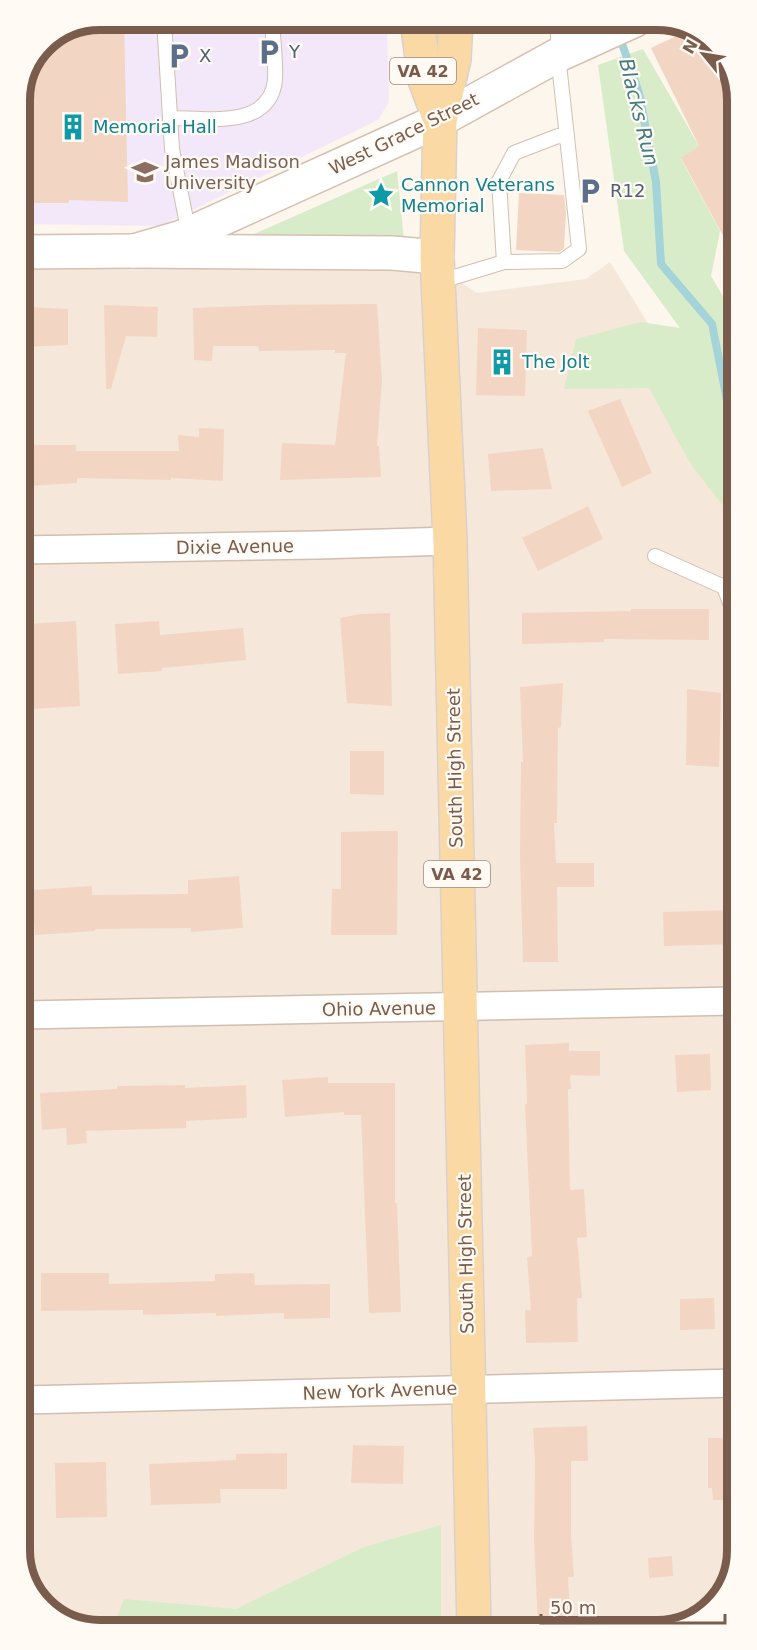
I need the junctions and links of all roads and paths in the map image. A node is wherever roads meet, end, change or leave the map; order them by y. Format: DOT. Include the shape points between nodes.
graph roads {
  1 [pos="165,30"];
  2 [pos="272,30"];
  3 [pos="418,30"];
  4 [pos="455,30"];
  5 [pos="558,30"];
  6 [pos="613,30"];
  7 [pos="558,55"];
  8 [pos="170,118"];
  9 [pos="440,120"];
  10 [pos="567,137"];
  11 [pos="191,243"];
  12 [pos="30,252"];
  13 [pos="504,262"];
  14 [pos="437,270"];
  15 [pos="450,541"];
  16 [pos="30,550"];
  17 [pos="656,556"];
  18 [pos="727,597"];
  19 [pos="727,1000"];
  20 [pos="460,1007"];
  21 [pos="30,1015"];
  22 [pos="727,1383"];
  23 [pos="469,1388"];
  24 [pos="30,1400"];
  25 [pos="474,1620"];
  1 -- 8 [label="lane"];
  2 -- 8 [label="lane" via="275,81 264,106 237,118"];
  3 -- 9 [label="main road, South High Street / VA 42" via="425,80"];
  4 -- 9 [label="main road, VA 42" via="454,59"];
  5 -- 7 [label="lane"];
  6 -- 7 [label="street, West Grace Street"];
  7 -- 9 [label="street, West Grace Street"];
  7 -- 10 [label="lane"];
  8 -- 11 [label="lane" via="172,149"];
  9 -- 11 [label="street, West Grace Street"];
  9 -- 14 [label="main road, South High Street / VA 42"];
  10 -- 13 [label="lane" via="558,136 514,153 499,181"];
  10 -- 13 [label="lane" via="579,249 562,261"];
  11 -- 12 [label="street, West Grace Street" via="134,251"];
  11 -- 14 [label="street, West Grace Street" via="392,253"];
  13 -- 14 [label="lane"];
  14 -- 15 [label="main road, South High Street / VA 42"];
  15 -- 16 [label="street, Dixie Avenue"];
  15 -- 20 [label="main road, South High Street / VA 42"];
  17 -- 18 [label="lane" via="723,587"];
  19 -- 20 [label="street, Ohio Avenue"];
  20 -- 21 [label="street, Ohio Avenue"];
  20 -- 23 [label="main road, South High Street / VA 42"];
  22 -- 23 [label="street, New York Avenue"];
  23 -- 24 [label="street, New York Avenue"];
  23 -- 25 [label="main road, South High Street / VA 42"];
}
